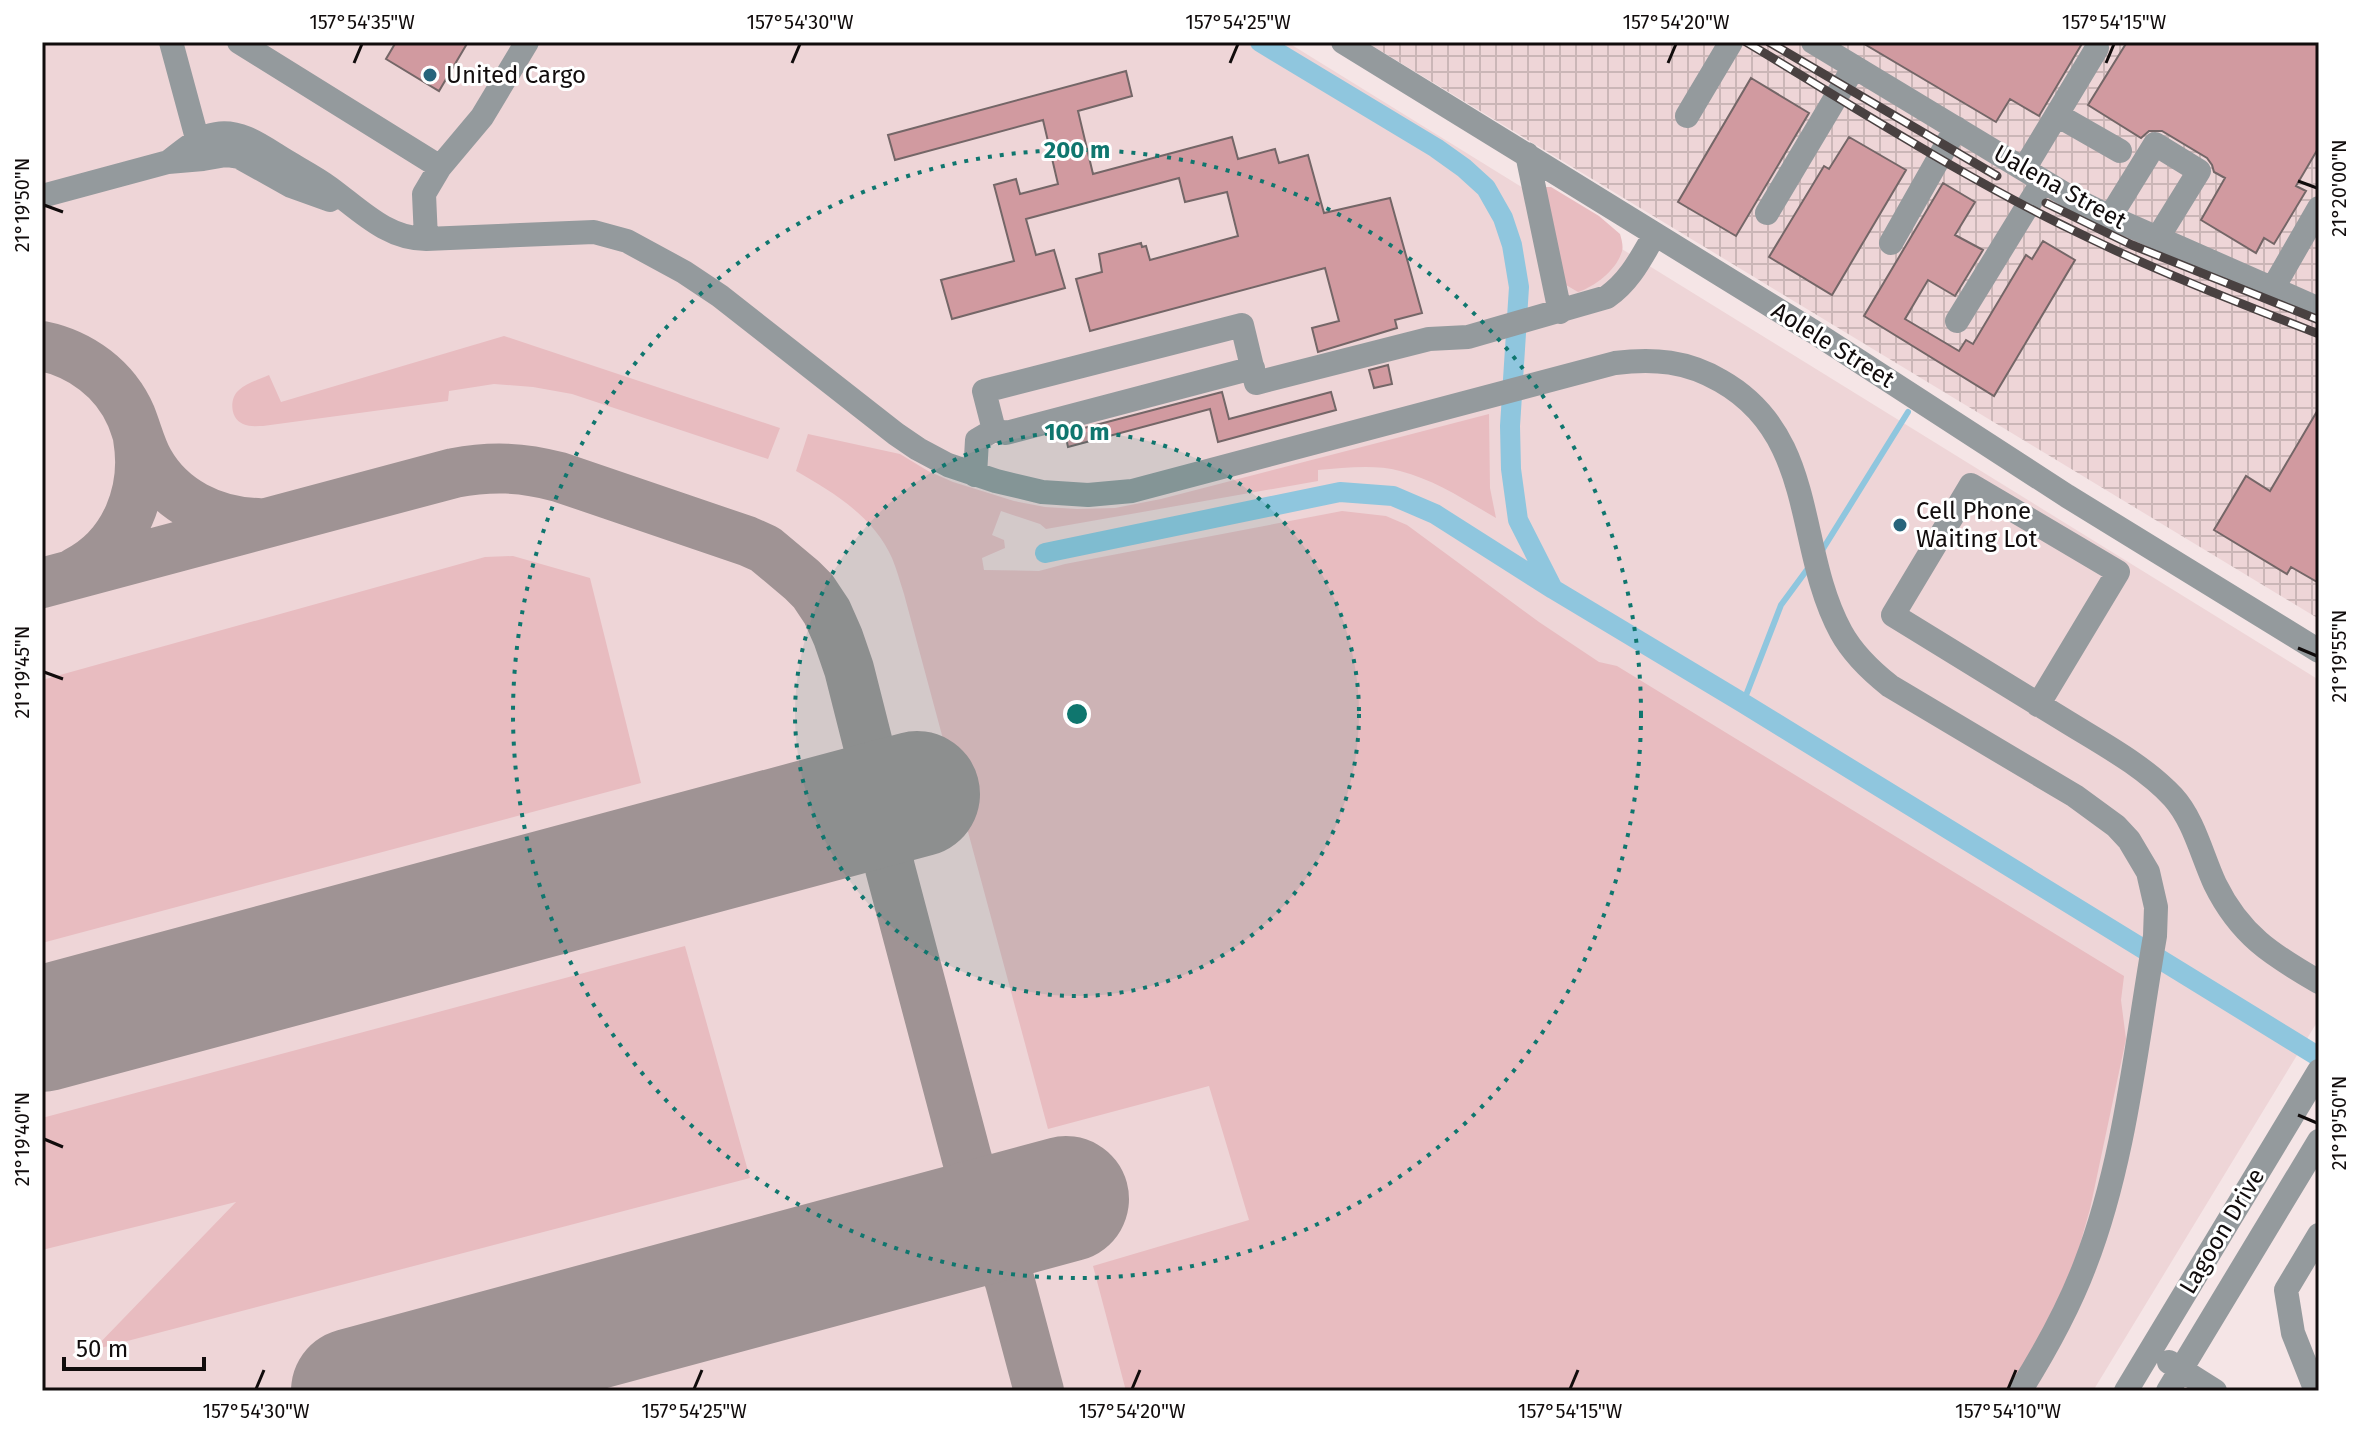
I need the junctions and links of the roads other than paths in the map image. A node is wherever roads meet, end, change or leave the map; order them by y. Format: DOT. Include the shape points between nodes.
graph roads {
  1 [pos="171,42"];
  2 [pos="239,42"];
  3 [pos="527,42"];
  4 [pos="1343,42"];
  5 [pos="1731,42"];
  6 [pos="1813,42"];
  7 [pos="2097,48"];
  8 [pos="1854,67"];
  9 [pos="2057,115"];
  10 [pos="1687,116"];
  11 [pos="1956,128"];
  12 [pos="200,150"];
  13 [pos="2120,151"];
  14 [pos="1527,154"];
  15 [pos="440,167"];
  16 [pos="2034,175"];
  17 [pos="42,196"];
  18 [pos="2319,208"];
  19 [pos="1767,213"];
  20 [pos="2110,217"];
  21 [pos="1655,234"];
  22 [pos="426,239"];
  23 [pos="2157,239"];
  24 [pos="1891,243"];
  25 [pos="2273,288"];
  26 [pos="2319,309"];
  27 [pos="1560,312"];
  28 [pos="1957,321"];
  29 [pos="1253,368"];
  30 [pos="994,430"];
  31 [pos="975,475"];
  32 [pos="2319,651"];
  33 [pos="2038,705"];
  34 [pos="2319,982"];
  35 [pos="2317,1074"];
  36 [pos="2319,1141"];
  37 [pos="2319,1235"];
  38 [pos="2150,1351"];
  39 [pos="2181,1369"];
  40 [pos="2306,1387"];
  41 [pos="2020,1391"];
  42 [pos="2126,1391"];
  43 [pos="2168,1391"];
  44 [pos="2215,1391"];
  1 -- 12 [label="street"];
  2 -- 15 [label="street"];
  3 -- 15 [label="street" via="482,117"];
  4 -- 14 [label="street, Aolele Street"];
  5 -- 10 [label="street"];
  6 -- 8 [label="street, Ualena Street"];
  7 -- 9 [label="street"];
  8 -- 11 [label="street, Ualena Street"];
  8 -- 19 [label="street"];
  9 -- 13 [label="street"];
  9 -- 16 [label="street"];
  11 -- 16 [label="street, Ualena Street"];
  11 -- 24 [label="street"];
  12 -- 17 [label="street"];
  12 -- 22 [label="street" via="214,134 230,133 257,143 399,236"];
  14 -- 21 [label="street, Aolele Street"];
  14 -- 27 [label="street"];
  15 -- 22 [label="street" via="424,194"];
  16 -- 20 [label="street, Ualena Street"];
  16 -- 28 [label="street"];
  18 -- 25 [label="street"];
  20 -- 23 [label="street, Ualena Street"];
  20 -- 23 [label="street" via="2155,144 2199,171"];
  21 -- 27 [label="street" via="1619,289"];
  21 -- 32 [label="street, Aolele Street"];
  22 -- 31 [label="street" via="585,232 627,241 720,296 918,449"];
  23 -- 25 [label="street, Ualena Street"];
  25 -- 26 [label="street, Ualena Street"];
  27 -- 29 [label="street" via="1256,383"];
  29 -- 30 [label="street" via="1006,433"];
  29 -- 30 [label="street" via="1242,325 984,391"];
  30 -- 31 [label="street" via="977,440"];
  31 -- 41 [label="street" via="1042,492 1109,494 1615,363 1657,360 1695,369 1730,385 1760,411 1781,441 1795,477 1827,597 1851,648 1890,686 2116,826 2148,872 2156,907 2155,936 2111,1179 2069,1304"];
  33 -- 33 [label="street" via="1893,615 1971,485 2118,572"];
  33 -- 34 [label="street" via="2134,763 2174,798 2231,912 2266,951"];
  35 -- 38 [label="street, Lagoon Drive"];
  36 -- 39 [label="street, Lagoon Drive"];
  37 -- 40 [label="street" via="2286,1290"];
  38 -- 39 [label="street"];
  38 -- 42 [label="street, Lagoon Drive"];
  39 -- 43 [label="street, Lagoon Drive"];
  39 -- 44 [label="street"];
}
